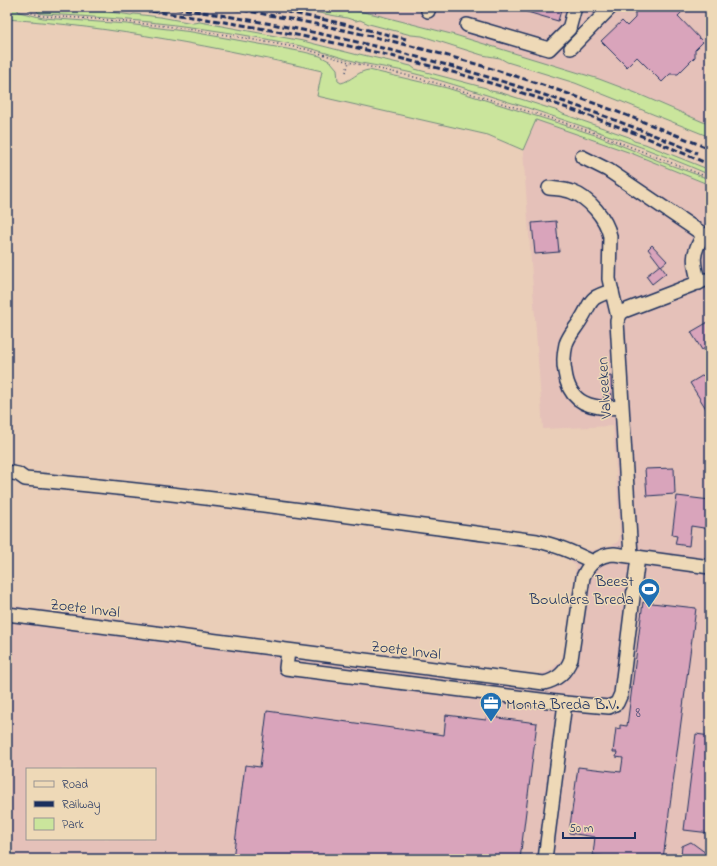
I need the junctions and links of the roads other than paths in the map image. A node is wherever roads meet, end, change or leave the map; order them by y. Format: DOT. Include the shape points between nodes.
graph roads {
  1 [pos="575,7"];
  2 [pos="611,7"];
  3 [pos="467,25"];
  4 [pos="571,48"];
  5 [pos="582,157"];
  6 [pos="549,188"];
  7 [pos="707,237"];
  8 [pos="705,281"];
  9 [pos="612,291"];
  10 [pos="614,319"];
  11 [pos="621,408"];
  12 [pos="7,472"];
  13 [pos="25,479"];
  14 [pos="7,481"];
  15 [pos="634,557"];
  16 [pos="593,562"];
  17 [pos="710,567"];
  18 [pos="7,614"];
  19 [pos="288,651"];
  20 [pos="438,670"];
  21 [pos="436,687"];
  22 [pos="565,703"];
  23 [pos="545,859"];
  1 -- 3 [label="street" via="569,29 549,49"];
  2 -- 4 [label="street"];
  5 -- 7 [label="street" via="608,170"];
  6 -- 9 [label="street, Valveeken" via="566,190 580,196 604,221 610,236 609,266"];
  7 -- 8 [label="street" via="695,250 694,260"];
  8 -- 10 [label="street" via="624,311"];
  9 -- 10 [label="street, Valveeken"];
  9 -- 11 [label="street" via="592,299 569,336 564,369 569,389 578,400 598,407"];
  10 -- 11 [label="street, Valveeken"];
  11 -- 15 [label="street, Valveeken"];
  12 -- 13 [label="street" via="18,474"];
  13 -- 14 [label="street"];
  13 -- 16 [label="street" via="233,502 537,541 570,551"];
  15 -- 16 [label="street" via="608,555"];
  15 -- 17 [label="street"];
  15 -- 22 [label="street, Valveeken" via="621,694 615,705 609,708"];
  16 -- 20 [label="street, Zoete Inval" via="582,583 572,660 559,677 550,682 537,683"];
  18 -- 19 [label="street, Zoete Inval"];
  19 -- 20 [label="street, Zoete Inval"];
  19 -- 21 [label="street" via="286,668"];
  20 -- 21 [label="street"];
  21 -- 22 [label="street"];
  22 -- 23 [label="street"];
}
